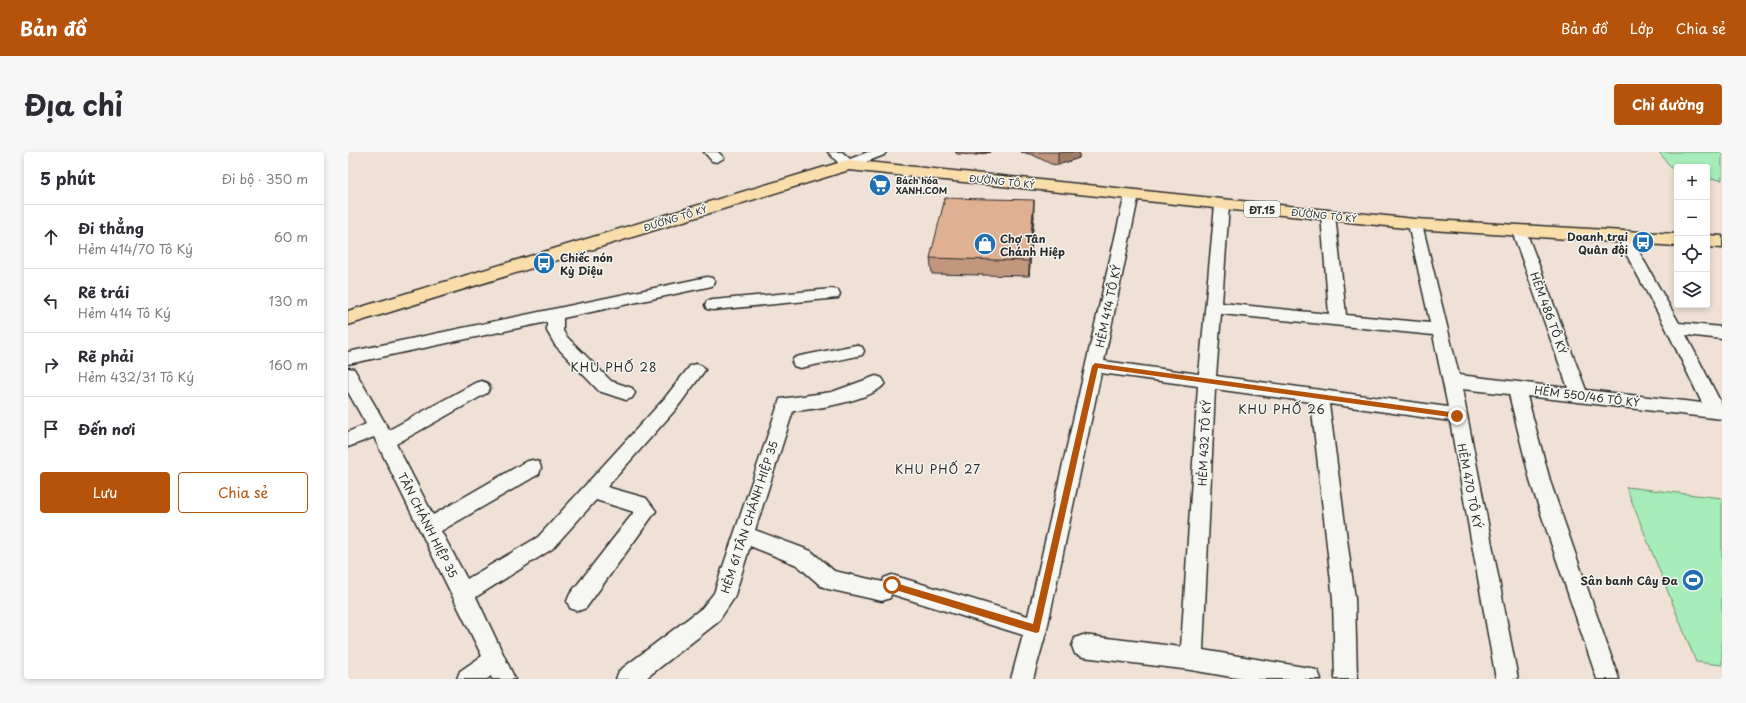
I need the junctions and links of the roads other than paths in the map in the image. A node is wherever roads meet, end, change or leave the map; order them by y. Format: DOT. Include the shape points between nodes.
graph roads {
  1 [pos="835,152"];
  2 [pos="873,154"];
  3 [pos="848,165"];
  4 [pos="1132,194"];
  5 [pos="1222,205"];
  6 [pos="1328,216"];
  7 [pos="1415,224"];
  8 [pos="1519,231"];
  9 [pos="1624,237"];
  10 [pos="1674,240"];
  11 [pos="1710,242"];
  12 [pos="1722,242"];
  13 [pos="707,282"];
  14 [pos="832,294"];
  15 [pos="712,305"];
  16 [pos="1213,308"];
  17 [pos="555,315"];
  18 [pos="348,318"];
  19 [pos="1338,320"];
  20 [pos="1674,328"];
  21 [pos="1440,330"];
  22 [pos="1722,333"];
  23 [pos="856,351"];
  24 [pos="348,358"];
  25 [pos="800,362"];
  26 [pos="1095,366"];
  27 [pos="696,370"];
  28 [pos="349,379"];
  29 [pos="1207,380"];
  30 [pos="1452,381"];
  31 [pos="876,383"];
  32 [pos="481,388"];
  33 [pos="1516,388"];
  34 [pos="626,393"];
  35 [pos="1579,395"];
  36 [pos="1319,396"];
  37 [pos="1719,412"];
  38 [pos="1457,416"];
  39 [pos="382,434"];
  40 [pos="348,440"];
  41 [pos="532,468"];
  42 [pos="593,491"];
  43 [pos="428,528"];
  44 [pos="743,534"];
  45 [pos="463,593"];
  46 [pos="578,601"];
  47 [pos="1036,629"];
  48 [pos="1083,646"];
  49 [pos="1191,659"];
  50 [pos="500,669"];
  51 [pos="468,679"];
  52 [pos="627,679"];
  53 [pos="1022,679"];
  54 [pos="1310,679"];
  55 [pos="1346,679"];
  56 [pos="1507,679"];
  57 [pos="1608,679"];
  1 -- 3 [label="street"];
  2 -- 3 [label="street"];
  3 -- 4 [label="main road, ĐƯỜNG TÔ KÝ / ĐT.15"];
  3 -- 18 [label="main road, ĐƯỜNG TÔ KÝ / ĐT.15"];
  4 -- 5 [label="main road, ĐƯỜNG TÔ KÝ / ĐT.15"];
  4 -- 26 [label="street, HẺM 414 TÔ KÝ"];
  5 -- 6 [label="main road, ĐƯỜNG TÔ KÝ / ĐT.15"];
  5 -- 16 [label="street, HẺM 432 TÔ KÝ"];
  6 -- 7 [label="main road, ĐƯỜNG TÔ KÝ / ĐT.15"];
  6 -- 19 [label="street"];
  7 -- 8 [label="main road, ĐƯỜNG TÔ KÝ / ĐT.15"];
  7 -- 21 [label="street, HẺM 470 TÔ KÝ"];
  8 -- 9 [label="main road, ĐƯỜNG TÔ KÝ / ĐT.15"];
  8 -- 35 [label="street, HẺM 486 TÔ KÝ"];
  9 -- 10 [label="main road, ĐƯỜNG TÔ KÝ / ĐT.15"];
  9 -- 20 [label="street"];
  11 -- 12 [label="main road"];
  13 -- 17 [label="street"];
  14 -- 15 [label="street"];
  16 -- 19 [label="street"];
  16 -- 29 [label="street, HẺM 432 TÔ KÝ"];
  17 -- 24 [label="street"];
  17 -- 34 [label="street" via="555,331 561,341 605,386"];
  19 -- 21 [label="street"];
  20 -- 22 [label="street"];
  20 -- 37 [label="street"];
  21 -- 30 [label="street, HẺM 470 TÔ KÝ"];
  23 -- 25 [label="street"];
  26 -- 29 [label="street"];
  26 -- 47 [label="street, HẺM 414 TÔ KÝ"];
  27 -- 42 [label="street" via="670,404"];
  28 -- 39 [label="street, TÂN CHÁNH HIỆP 35"];
  29 -- 36 [label="street"];
  29 -- 49 [label="street, HẺM 432 TÔ KÝ"];
  30 -- 33 [label="street, HẺM 550/46 TÔ KÝ"];
  30 -- 38 [label="street, HẺM 470 TÔ KÝ"];
  31 -- 44 [label="street, HẺM 61 TÂN CHÁNH HIỆP 35" via="852,394 827,401 786,404"];
  32 -- 39 [label="street"];
  33 -- 35 [label="street, HẺM 550/46 TÔ KÝ"];
  33 -- 57 [label="street" via="1541,484"];
  35 -- 37 [label="street, HẺM 550/46 TÔ KÝ"];
  36 -- 38 [label="street"];
  36 -- 55 [label="street" via="1344,598"];
  38 -- 56 [label="street, HẺM 470 TÔ KÝ"];
  39 -- 40 [label="street"];
  39 -- 43 [label="street, TÂN CHÁNH HIỆP 35"];
  41 -- 43 [label="street"];
  42 -- 45 [label="street" via="545,543"];
  42 -- 46 [label="street" via="640,504 646,511"];
  43 -- 45 [label="street, TÂN CHÁNH HIỆP 35"];
  44 -- 47 [label="street" via="804,558 828,579 887,588"];
  44 -- 52 [label="street, HẺM 61 TÂN CHÁNH HIỆP 35" via="719,606"];
  45 -- 50 [label="street, TÂN CHÁNH HIỆP 35"];
  47 -- 53 [label="street, HẺM 414 TÔ KÝ"];
  48 -- 49 [label="street"];
  49 -- 54 [label="street"];
  50 -- 51 [label="street"];
}
